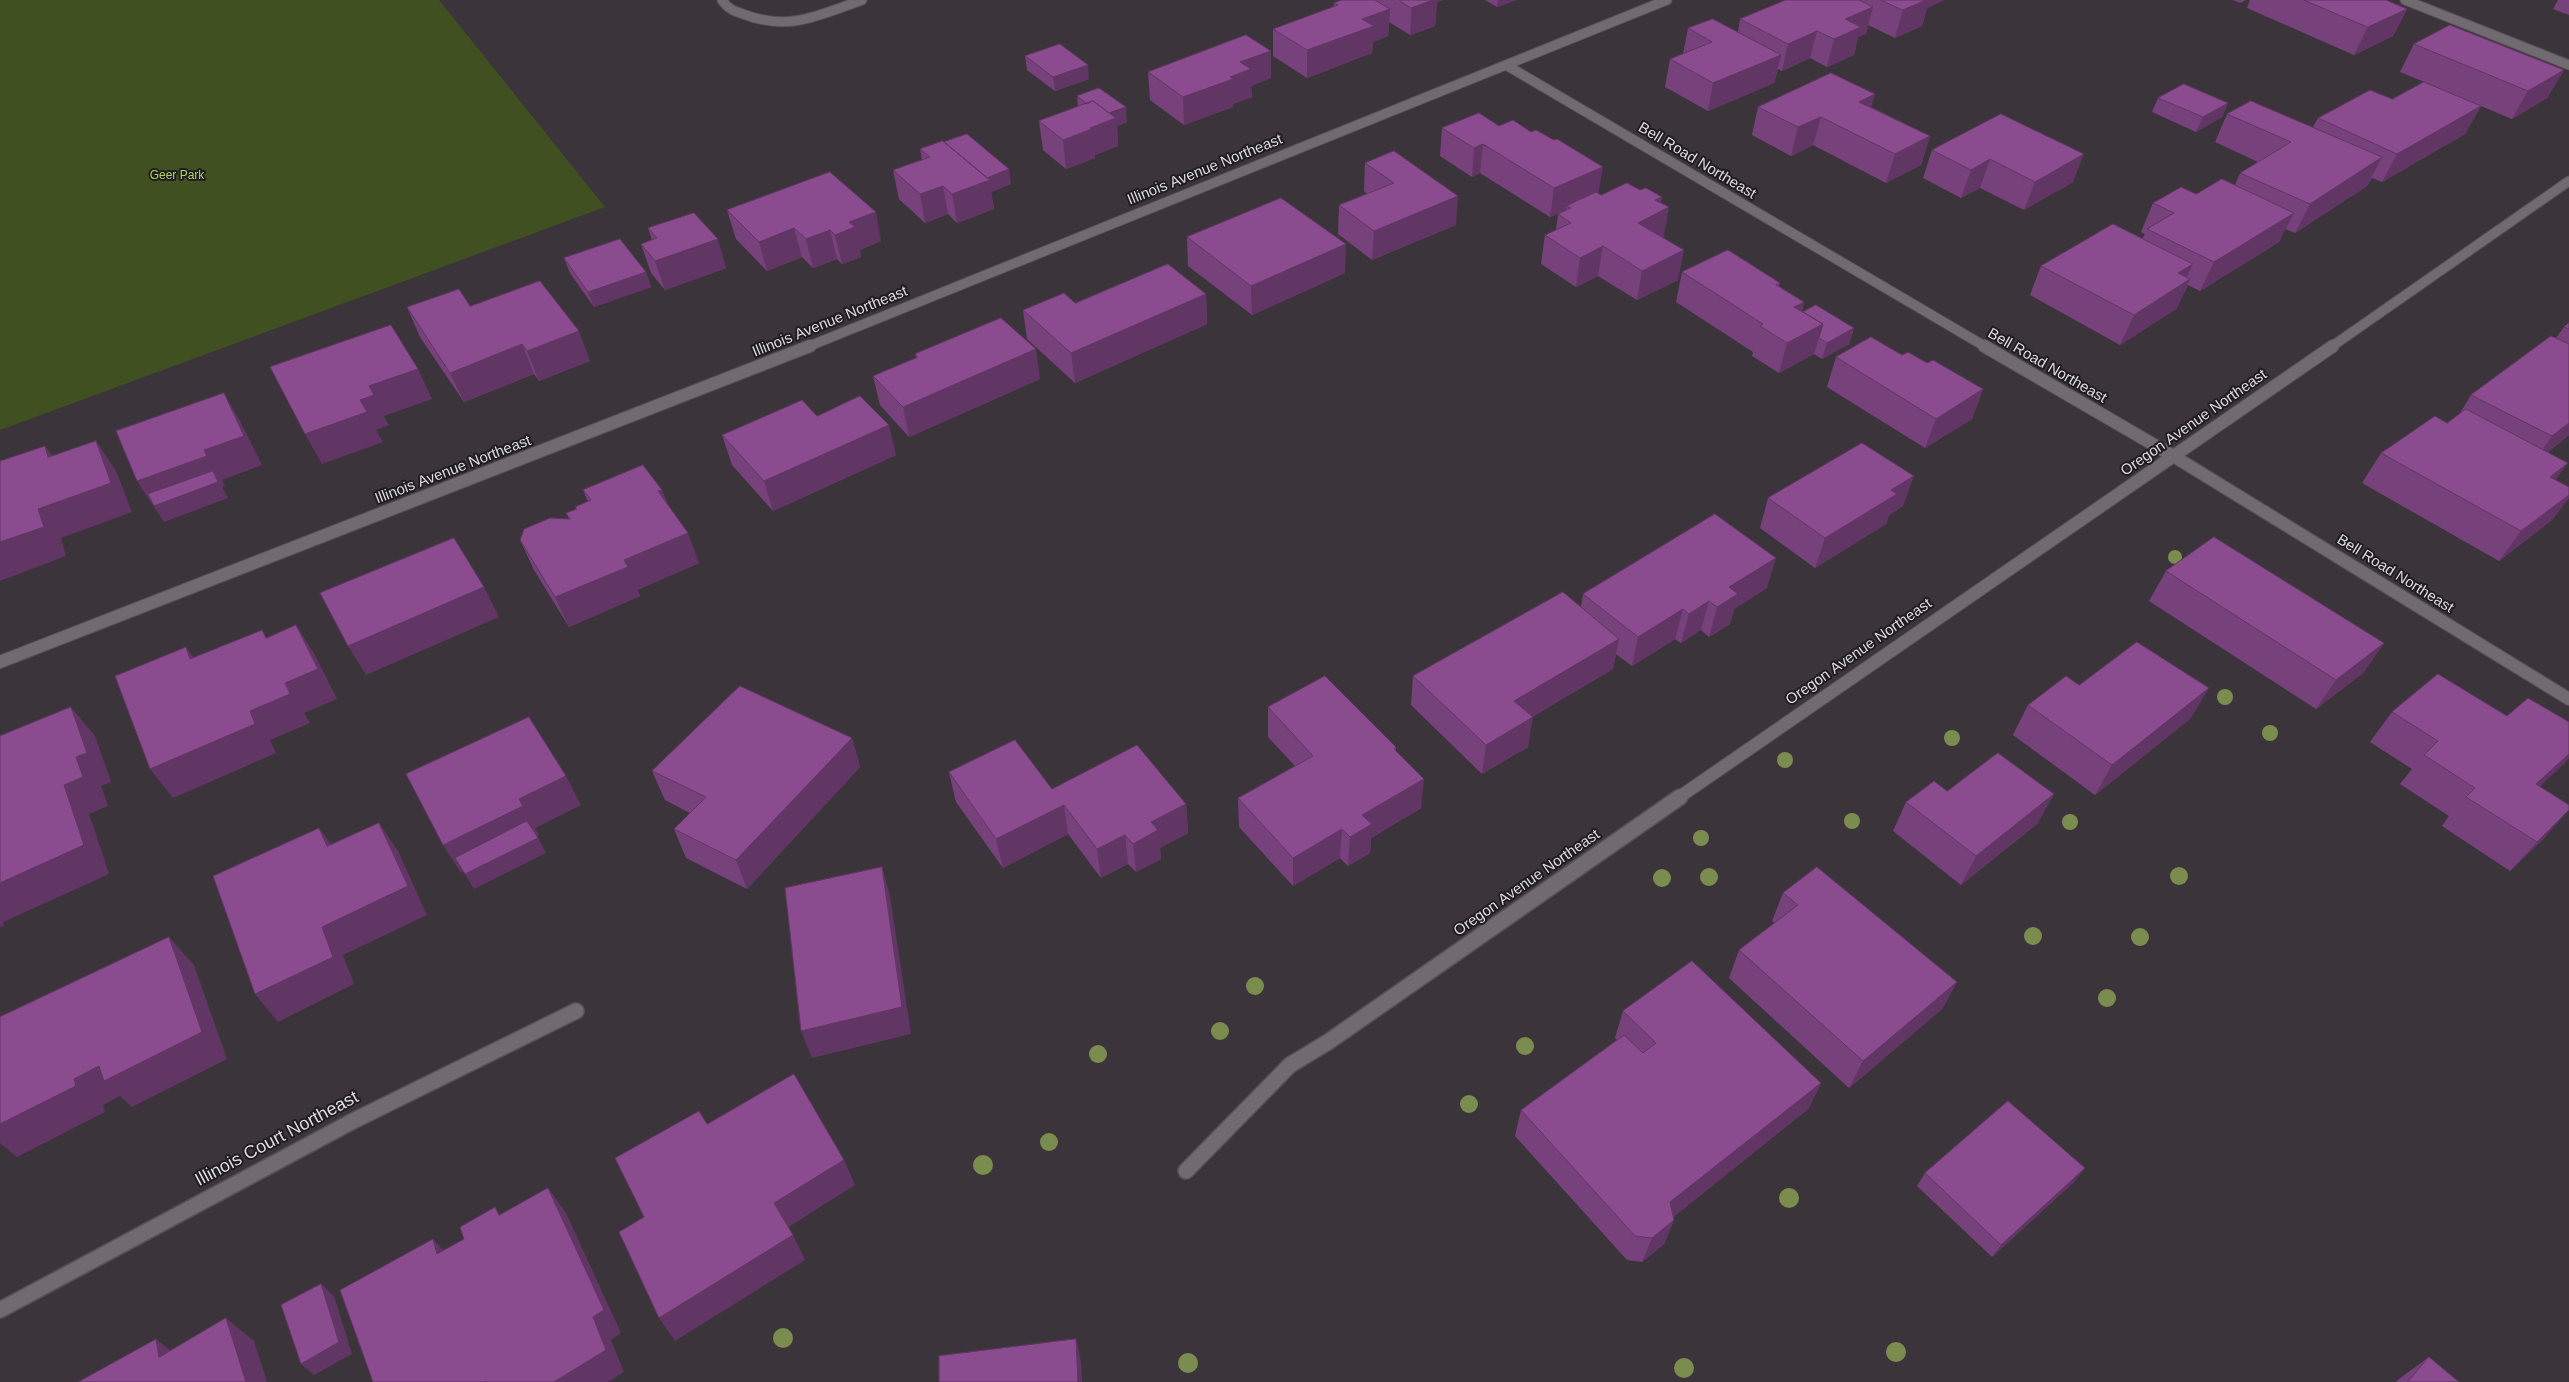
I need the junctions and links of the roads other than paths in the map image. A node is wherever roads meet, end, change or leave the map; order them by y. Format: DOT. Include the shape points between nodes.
graph roads {
  1 [pos="722,0"];
  2 [pos="862,0"];
  3 [pos="1667,0"];
  4 [pos="2405,0"];
  5 [pos="2569,64"];
  6 [pos="1506,65"];
  7 [pos="2569,181"];
  8 [pos="2175,457"];
  9 [pos="0,662"];
  10 [pos="2569,699"];
  11 [pos="576,1011"];
  12 [pos="1186,1171"];
  13 [pos="0,1310"];
  1 -- 2 [label="street" via="727,8 764,22 800,21"];
  3 -- 6 [label="street, Illinois Avenue Northeast"];
  4 -- 5 [label="street"];
  6 -- 8 [label="street, Bell Road Northeast"];
  6 -- 9 [label="street, Illinois Avenue Northeast" via="764,365"];
  7 -- 8 [label="street, Oregon Avenue Northeast"];
  8 -- 10 [label="street, Bell Road Northeast"];
  8 -- 12 [label="street, Oregon Avenue Northeast" via="1974,592 1328,1042 1290,1065"];
  11 -- 13 [label="street, Illinois Court Northeast" via="353,1120"];
}
